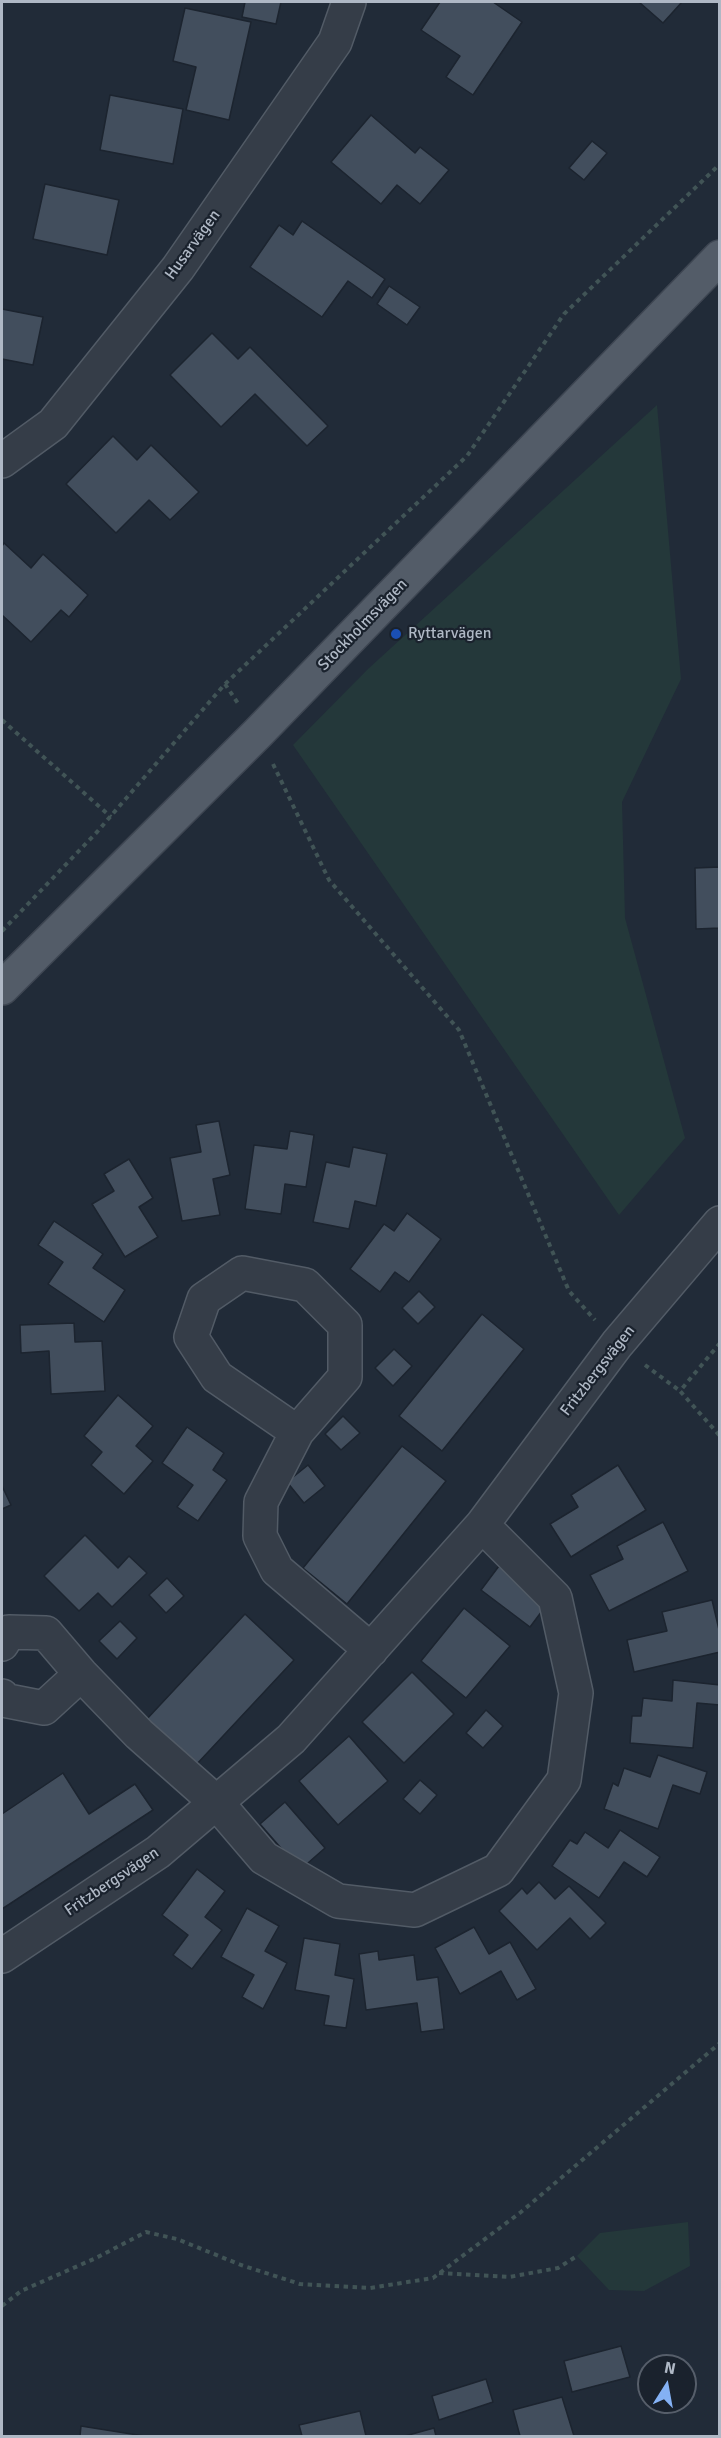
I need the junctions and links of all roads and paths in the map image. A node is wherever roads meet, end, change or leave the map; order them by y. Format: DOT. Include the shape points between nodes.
graph roads {
  1 [pos="349,2"];
  2 [pos="720,164"];
  3 [pos="720,257"];
  4 [pos="2,461"];
  5 [pos="225,684"];
  6 [pos="2,720"];
  7 [pos="258,734"];
  8 [pos="111,817"];
  9 [pos="2,931"];
  10 [pos="2,988"];
  11 [pos="720,1223"];
  12 [pos="720,1343"];
  13 [pos="617,1344"];
  14 [pos="680,1391"];
  15 [pos="297,1432"];
  16 [pos="720,1436"];
  17 [pos="482,1525"];
  18 [pos="2,1644"];
  19 [pos="371,1650"];
  20 [pos="81,1674"];
  21 [pos="2,1696"];
  22 [pos="218,1803"];
  23 [pos="2,1956"];
  24 [pos="720,2043"];
  25 [pos="578,2256"];
  26 [pos="439,2273"];
  27 [pos="2,2306"];
  1 -- 4 [label="street, Husarvägen" via="335,42 178,268 53,424"];
  2 -- 5 [label="path" via="564,314 467,456"];
  3 -- 7 [label="main road, Stockholmsvägen"];
  5 -- 7 [label="path"];
  5 -- 8 [label="path"];
  6 -- 8 [label="path"];
  7 -- 10 [label="main road, Stockholmsvägen"];
  7 -- 13 [label="path" via="329,880 459,1030 569,1291"];
  8 -- 9 [label="path"];
  11 -- 13 [label="street, Fritzbergsvägen"];
  12 -- 14 [label="path"];
  13 -- 14 [label="path"];
  13 -- 17 [label="street, Fritzbergsvägen"];
  14 -- 16 [label="path"];
  15 -- 15 [label="street" via="345,1377 345,1325 305,1286 242,1273 204,1299 191,1337 218,1377"];
  15 -- 19 [label="street" via="261,1502 260,1536 277,1570"];
  17 -- 19 [label="street, Fritzbergsvägen"];
  17 -- 22 [label="street" via="555,1598 576,1693 564,1780 498,1870 415,1910 338,1901 264,1858"];
  18 -- 20 [label="street" via="9,1632 46,1633"];
  19 -- 22 [label="street, Fritzbergsvägen" via="291,1739"];
  20 -- 21 [label="street" via="44,1708 3,1700"];
  20 -- 22 [label="street" via="139,1734"];
  22 -- 23 [label="street, Fritzbergsvägen" via="158,1852"];
  24 -- 26 [label="path" via="521,2212"];
  25 -- 26 [label="path" via="558,2268 509,2277"];
  26 -- 27 [label="path" via="433,2278 370,2288 300,2284 177,2239 146,2232 21,2291"];
}
